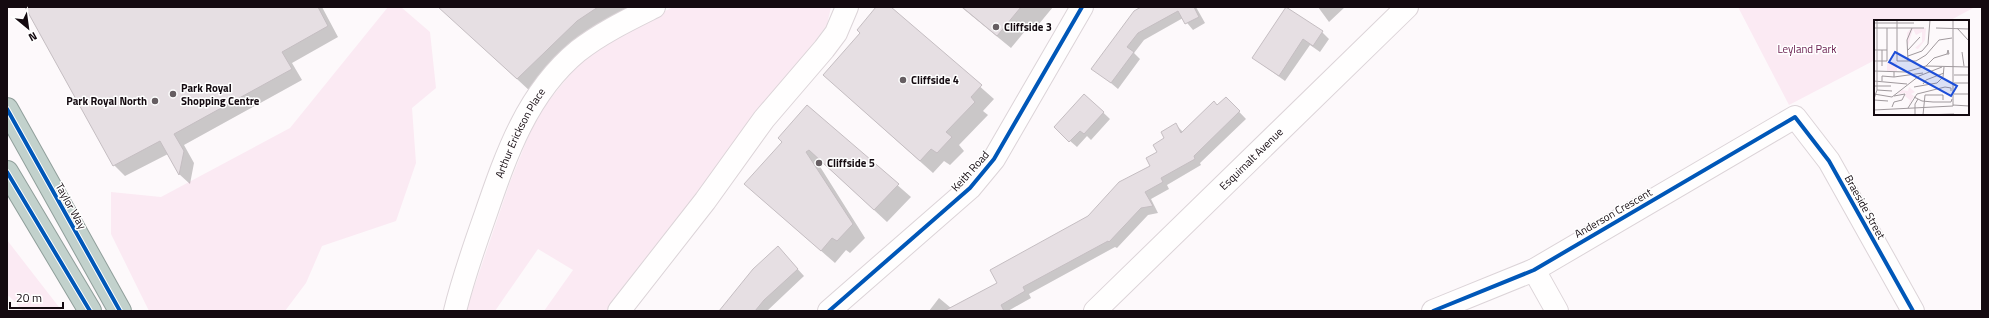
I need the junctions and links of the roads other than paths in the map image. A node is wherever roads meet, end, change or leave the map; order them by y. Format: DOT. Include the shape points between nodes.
graph roads {
  1 [pos="654,7"];
  2 [pos="847,7"];
  3 [pos="1082,7"];
  4 [pos="1407,7"];
  5 [pos="7,109"];
  6 [pos="1795,118"];
  7 [pos="7,172"];
  8 [pos="1534,270"];
  9 [pos="90,311"];
  10 [pos="120,311"];
  11 [pos="455,311"];
  12 [pos="619,311"];
  13 [pos="829,311"];
  14 [pos="1095,311"];
  15 [pos="1433,311"];
  16 [pos="1557,311"];
  17 [pos="1913,311"];
  1 -- 11 [label="street, Arthur Erickson Place" via="597,37 577,52 539,92 505,158 461,285"];
  2 -- 12 [label="street" via="836,33 764,119"];
  3 -- 13 [label="street, Keith Road" via="994,159 982,174 964,193"];
  4 -- 14 [label="street, Esquimalt Avenue"];
  5 -- 10 [label="highway, Taylor Way"];
  6 -- 8 [label="street, Anderson Crescent"];
  6 -- 17 [label="street, Braeside Street" via="1829,161"];
  7 -- 9 [label="highway"];
  8 -- 15 [label="street, Anderson Crescent"];
  8 -- 16 [label="street"];
}
